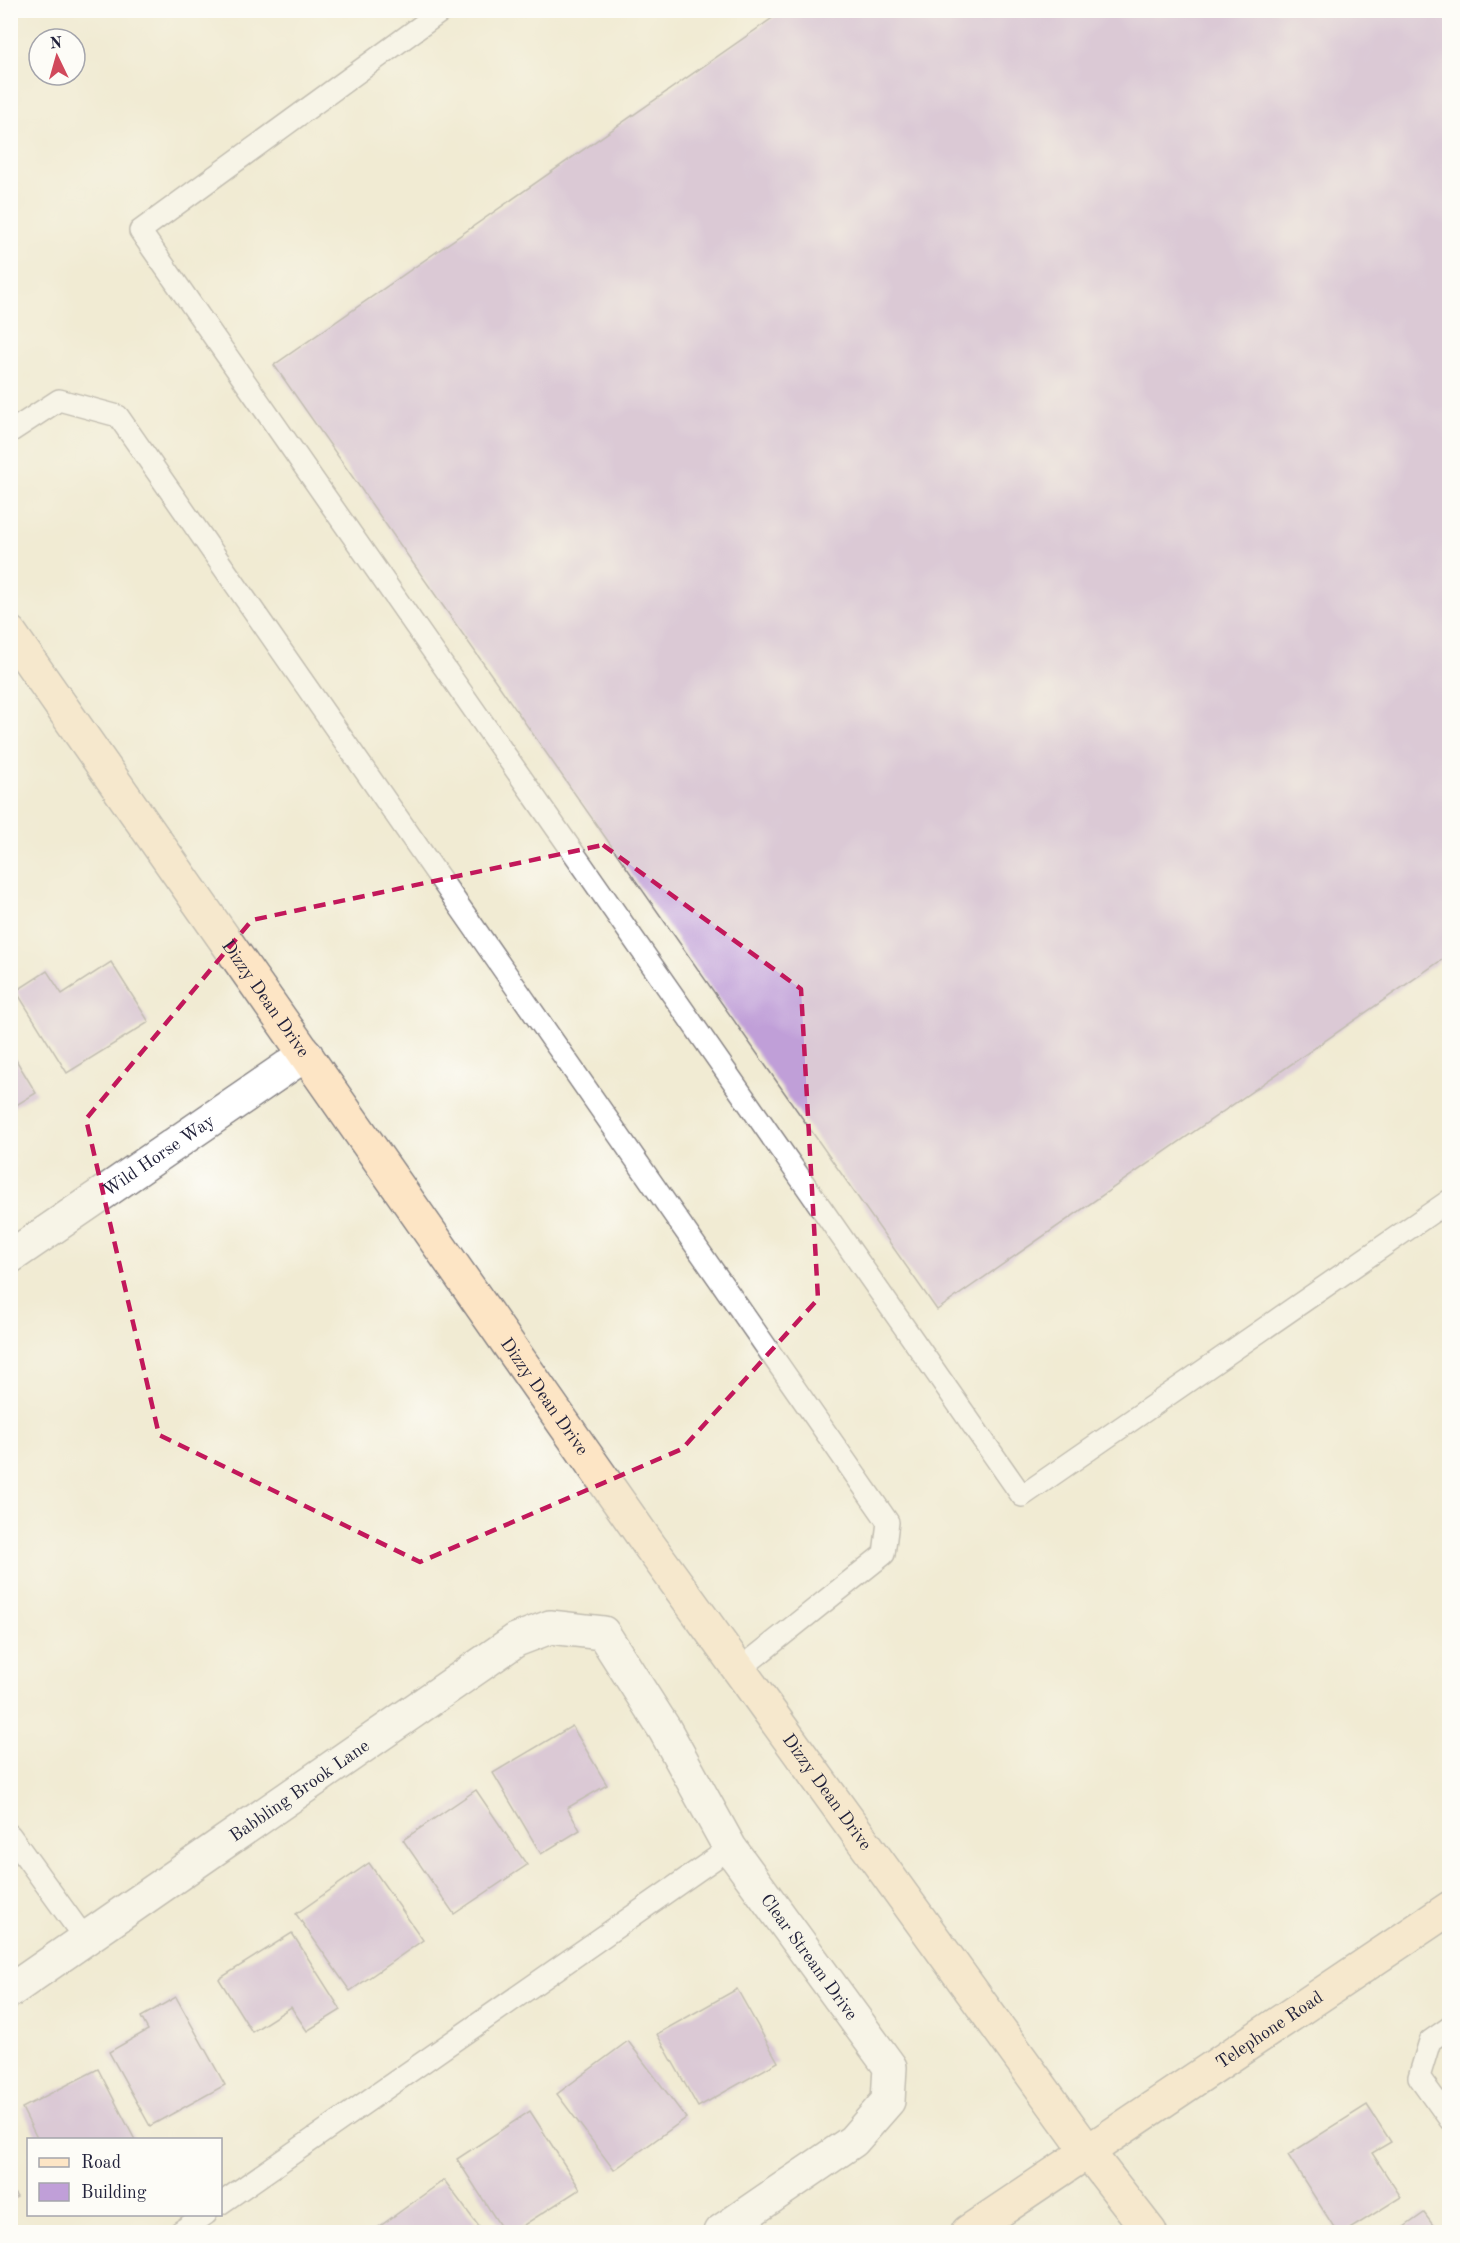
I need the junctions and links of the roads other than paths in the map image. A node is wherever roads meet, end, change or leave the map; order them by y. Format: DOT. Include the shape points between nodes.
graph roads {
  1 [pos="443,10"];
  2 [pos="10,432"];
  3 [pos="10,633"];
  4 [pos="306,1054"];
  5 [pos="1449,1200"];
  6 [pos="10,1257"];
  7 [pos="603,1633"];
  8 [pos="740,1669"];
  9 [pos="10,1835"];
  10 [pos="730,1848"];
  11 [pos="1449,1908"];
  12 [pos="85,1939"];
  13 [pos="10,1991"];
  14 [pos="1449,2026"];
  15 [pos="1449,2120"];
  16 [pos="1088,2152"];
  17 [pos="222,2203"];
  18 [pos="203,2216"];
  19 [pos="180,2232"];
  20 [pos="720,2232"];
  21 [pos="968,2232"];
  22 [pos="1150,2232"];
  1 -- 5 [label="lane" via="140,231 1022,1496"];
  2 -- 8 [label="lane" via="59,400 118,416 888,1522 884,1554"];
  3 -- 4 [label="street, Dizzy Dean Drive"];
  4 -- 6 [label="street, Wild Horse Way"];
  4 -- 8 [label="street, Dizzy Dean Drive"];
  7 -- 10 [label="street, Clear Stream Drive" via="665,1730"];
  7 -- 12 [label="street, Babbling Brook Lane" via="550,1627 516,1640"];
  8 -- 16 [label="street, Dizzy Dean Drive"];
  9 -- 12 [label="lane"];
  10 -- 17 [label="lane"];
  10 -- 20 [label="street, Clear Stream Drive" via="890,2067 888,2101 853,2141"];
  11 -- 16 [label="street, Telephone Road"];
  12 -- 13 [label="street, Babbling Brook Lane"];
  14 -- 15 [label="lane" via="1430,2041 1419,2077"];
  16 -- 21 [label="street, Telephone Road"];
  16 -- 22 [label="street, Dizzy Dean Drive"];
  18 -- 19 [label="lane"];
}
